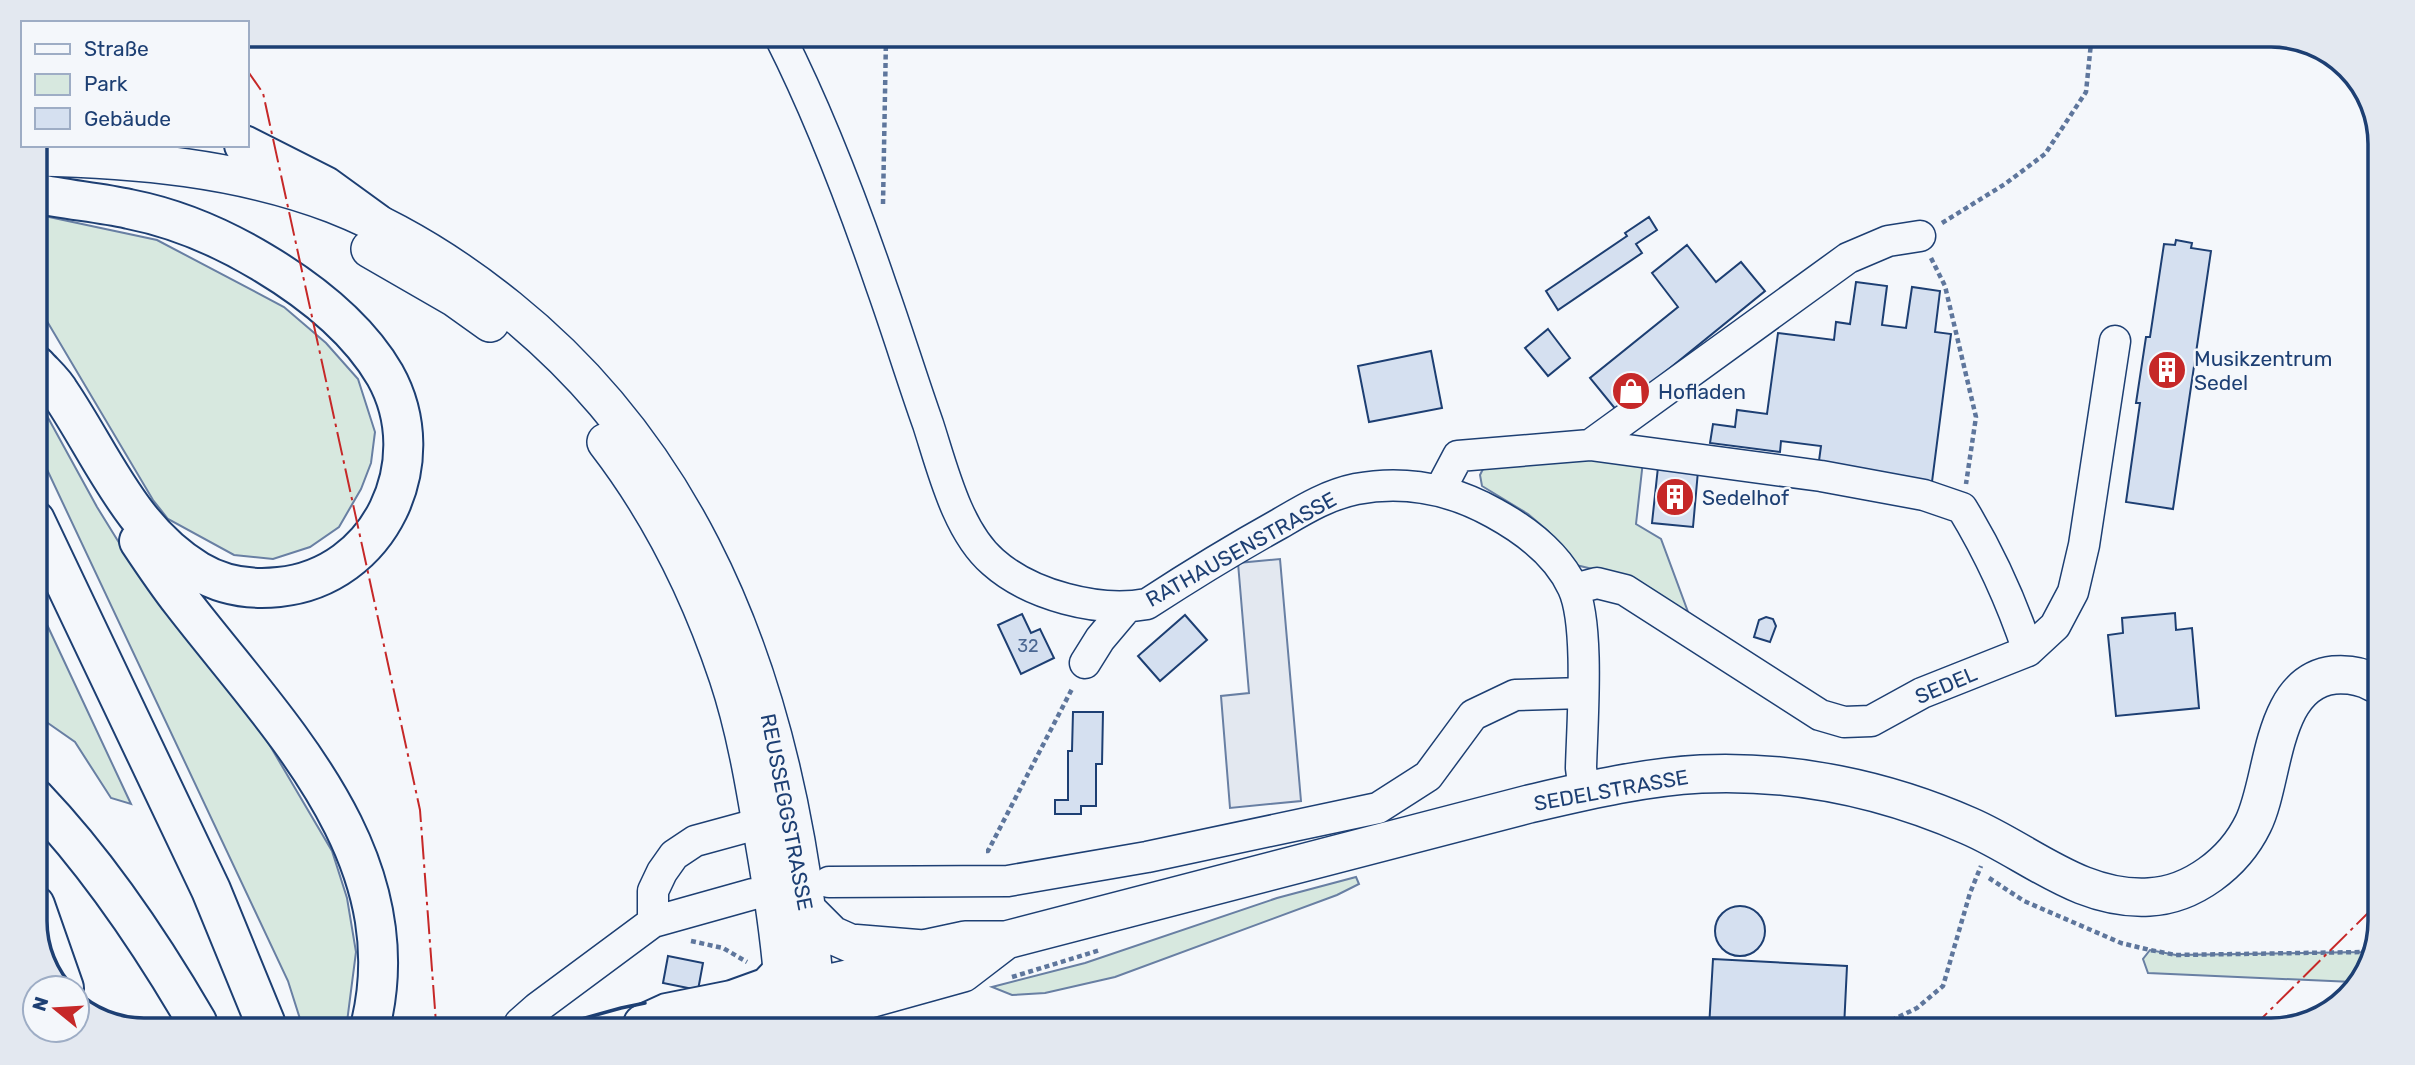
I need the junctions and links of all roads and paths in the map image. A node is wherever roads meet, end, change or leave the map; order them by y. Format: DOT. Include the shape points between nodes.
graph roads {
  1 [pos="785,47"];
  2 [pos="886,47"];
  3 [pos="2091,47"];
  4 [pos="248,147"];
  5 [pos="47,157"];
  6 [pos="47,185"];
  7 [pos="47,195"];
  8 [pos="882,217"];
  9 [pos="376,223"];
  10 [pos="1920,236"];
  11 [pos="2115,341"];
  12 [pos="47,376"];
  13 [pos="47,394"];
  14 [pos="1590,445"];
  15 [pos="1440,490"];
  16 [pos="1962,508"];
  17 [pos="47,545"];
  18 [pos="1574,589"];
  19 [pos="1127,607"];
  20 [pos="2028,651"];
  21 [pos="1085,663"];
  22 [pos="2368,681"];
  23 [pos="1583,693"];
  24 [pos="1584,791"];
  25 [pos="47,811"];
  26 [pos="761,823"];
  27 [pos="975,852"];
  28 [pos="1980,869"];
  29 [pos="1989,878"];
  30 [pos="829,881"];
  31 [pos="754,894"];
  32 [pos="653,922"];
  33 [pos="809,924"];
  34 [pos="1105,948"];
  35 [pos="2362,952"];
  36 [pos="926,966"];
  37 [pos="1007,978"];
  38 [pos="800,1006"];
  39 [pos="195,1018"];
  40 [pos="263,1018"];
  41 [pos="372,1018"];
  42 [pos="526,1018"];
  43 [pos="656,1018"];
  44 [pos="735,1018"];
  45 [pos="887,1018"];
  46 [pos="1896,1018"];
  1 -- 19 [label="street, RATHAUSENSTRASSE" via="809,94 857,221 964,524 991,561 1023,583 1068,600"];
  2 -- 8 [label="path"];
  3 -- 10 [label="path" via="2086,92 2045,154"];
  4 -- 9 [label="highway" via="325,186"];
  5 -- 9 [label="main road, REUSSEGGSTRASSE" via="202,170 293,191"];
  6 -- 26 [label="main road, REUSSEGGSTRASSE" via="137,183 256,204 374,250 505,336 600,433 650,505 680,559 728,677"];
  7 -- 12 [label="highway" via="131,209 183,224 260,261 339,318 386,376 396,403 405,454 395,499 368,542 332,572 309,582 267,589 222,582 179,559 158,541 114,483"];
  9 -- 33 [label="main road, REUSSEGGSTRASSE" via="462,273 548,341 627,427 658,470 706,553 761,690 787,792"];
  10 -- 14 [label="street" via="1888,241 1848,258"];
  10 -- 16 [label="path" via="1945,286 1976,417"];
  11 -- 20 [label="street, SEDEL" via="2073,592 2055,626"];
  13 -- 41 [label="highway" via="130,529 322,785 357,856 376,920 378,982"];
  14 -- 15 [label="street" via="1458,456"];
  14 -- 16 [label="street" via="1821,476 1924,495"];
  15 -- 18 [label="street, RATHAUSENSTRASSE" via="1514,524 1552,557"];
  15 -- 19 [label="street, RATHAUSENSTRASSE" via="1358,489 1321,501 1147,604"];
  16 -- 20 [label="street" via="2011,600"];
  17 -- 40 [label="highway" via="211,890"];
  18 -- 20 [label="street, SEDEL" via="1597,583 1626,590 1820,715 1844,722 1871,721 1922,693"];
  18 -- 23 [label="street, RATHAUSENSTRASSE" via="1582,626"];
  19 -- 21 [label="street"];
  21 -- 27 [label="path" via="988,851"];
  22 -- 24 [label="main road, SEDELSTRASSE" via="2351,675 2326,676 2298,693 2282,723 2260,808 2245,838 2221,866 2203,878 2152,897 2091,890 1963,823 1851,787 1771,776 1700,774"];
  23 -- 24 [label="street, RATHAUSENSTRASSE"];
  23 -- 30 [label="street" via="1515,695 1473,715 1428,776 1378,808 1008,881"];
  24 -- 36 [label="main road, SEDELSTRASSE" via="1006,940 963,973"];
  25 -- 39 [label="highway" via="136,923"];
  26 -- 32 [label="street" via="695,841 674,855 653,891"];
  26 -- 38 [label="main road, REUSSEGGSTRASSE"];
  28 -- 46 [label="path" via="1943,986"];
  29 -- 35 [label="path" via="2024,901 2121,943 2176,955"];
  31 -- 32 [label="street"];
  32 -- 42 [label="street"];
  33 -- 36 [label="main road" via="850,943"];
  33 -- 38 [label="highway"];
  34 -- 37 [label="path"];
  36 -- 38 [label="main road, SEDELSTRASSE" via="872,999"];
  36 -- 45 [label="main road" via="908,998"];
  38 -- 43 [label="highway" via="768,987"];
  38 -- 44 [label="highway"];
}
